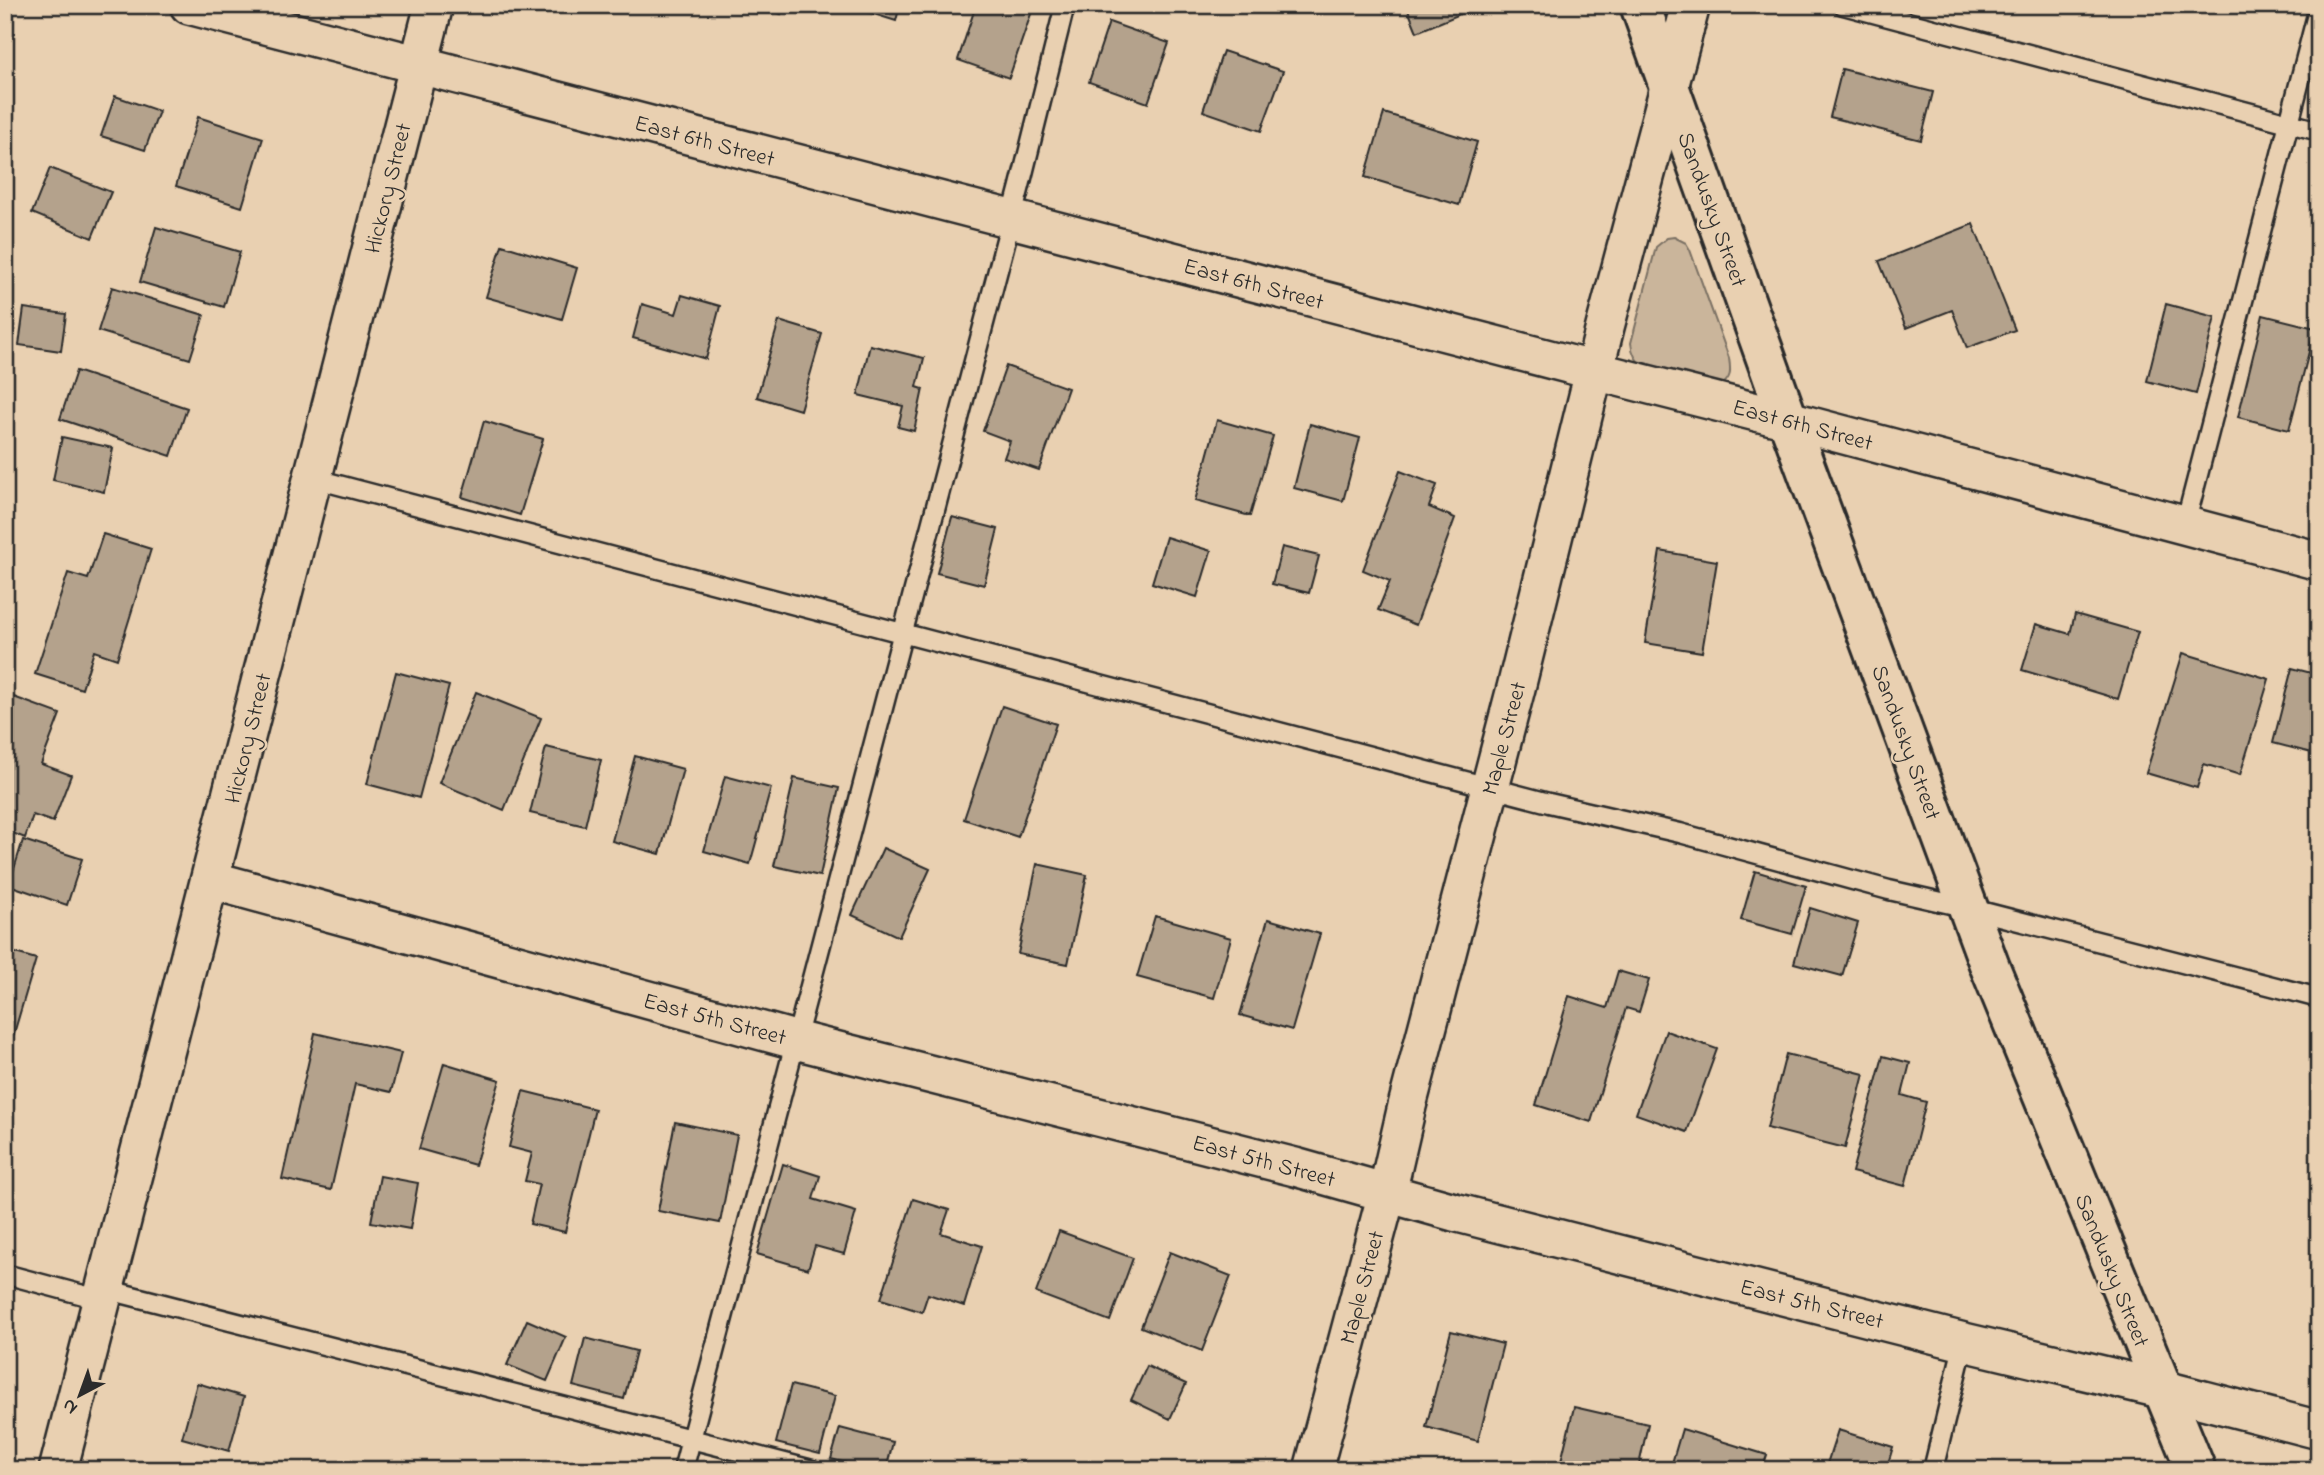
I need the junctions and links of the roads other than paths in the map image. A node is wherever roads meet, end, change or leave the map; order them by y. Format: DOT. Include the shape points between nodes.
graph roads {
  1 [pos="189,5"];
  2 [pos="434,5"];
  3 [pos="1065,5"];
  4 [pos="1640,5"];
  5 [pos="1691,5"];
  6 [pos="1843,5"];
  7 [pos="2319,7"];
  8 [pos="418,66"];
  9 [pos="1670,88"];
  10 [pos="2289,123"];
  11 [pos="2319,131"];
  12 [pos="1011,219"];
  13 [pos="1595,371"];
  14 [pos="1788,419"];
  15 [pos="312,478"];
  16 [pos="2185,525"];
  17 [pos="2319,561"];
  18 [pos="903,633"];
  19 [pos="1491,786"];
  20 [pos="211,880"];
  21 [pos="1968,908"];
  22 [pos="2319,998"];
  23 [pos="795,1040"];
  24 [pos="1387,1193"];
  25 [pos="5,1273"];
  26 [pos="103,1294"];
  27 [pos="1964,1342"];
  28 [pos="2161,1388"];
  29 [pos="2319,1430"];
  30 [pos="691,1439"];
  31 [pos="58,1470"];
  32 [pos="683,1470"];
  33 [pos="812,1470"];
  34 [pos="1312,1470"];
  35 [pos="1933,1470"];
  36 [pos="2196,1470"];
  1 -- 8 [label="street, East 6th Street"];
  2 -- 8 [label="street, Hickory Street"];
  3 -- 12 [label="lane"];
  4 -- 9 [label="main road, Sandusky Street"];
  5 -- 9 [label="street, Maple Street"];
  6 -- 10 [label="lane"];
  7 -- 10 [label="lane"];
  8 -- 12 [label="street, East 6th Street"];
  8 -- 15 [label="street, Hickory Street"];
  9 -- 13 [label="street, Maple Street"];
  9 -- 14 [label="main road, Sandusky Street"];
  10 -- 11 [label="lane"];
  10 -- 16 [label="lane"];
  12 -- 13 [label="street, East 6th Street"];
  12 -- 18 [label="lane"];
  13 -- 14 [label="street, East 6th Street"];
  13 -- 19 [label="street, Maple Street"];
  14 -- 16 [label="street, East 6th Street"];
  14 -- 21 [label="main road, Sandusky Street"];
  15 -- 18 [label="lane"];
  15 -- 20 [label="street, Hickory Street"];
  16 -- 17 [label="street, East 6th Street"];
  18 -- 19 [label="lane"];
  18 -- 23 [label="lane"];
  19 -- 21 [label="lane"];
  19 -- 24 [label="street, Maple Street"];
  20 -- 23 [label="street, East 5th Street"];
  20 -- 26 [label="street, Hickory Street"];
  21 -- 22 [label="lane"];
  21 -- 28 [label="main road, Sandusky Street"];
  23 -- 24 [label="street, East 5th Street"];
  23 -- 30 [label="lane"];
  24 -- 27 [label="street, East 5th Street"];
  24 -- 34 [label="street, Maple Street"];
  25 -- 26 [label="lane"];
  26 -- 30 [label="lane"];
  26 -- 31 [label="street, Hickory Street"];
  27 -- 28 [label="street, East 5th Street"];
  27 -- 35 [label="lane"];
  28 -- 29 [label="street, East 5th Street"];
  28 -- 36 [label="main road, Sandusky Street"];
  30 -- 32 [label="lane"];
  30 -- 33 [label="lane"];
}
